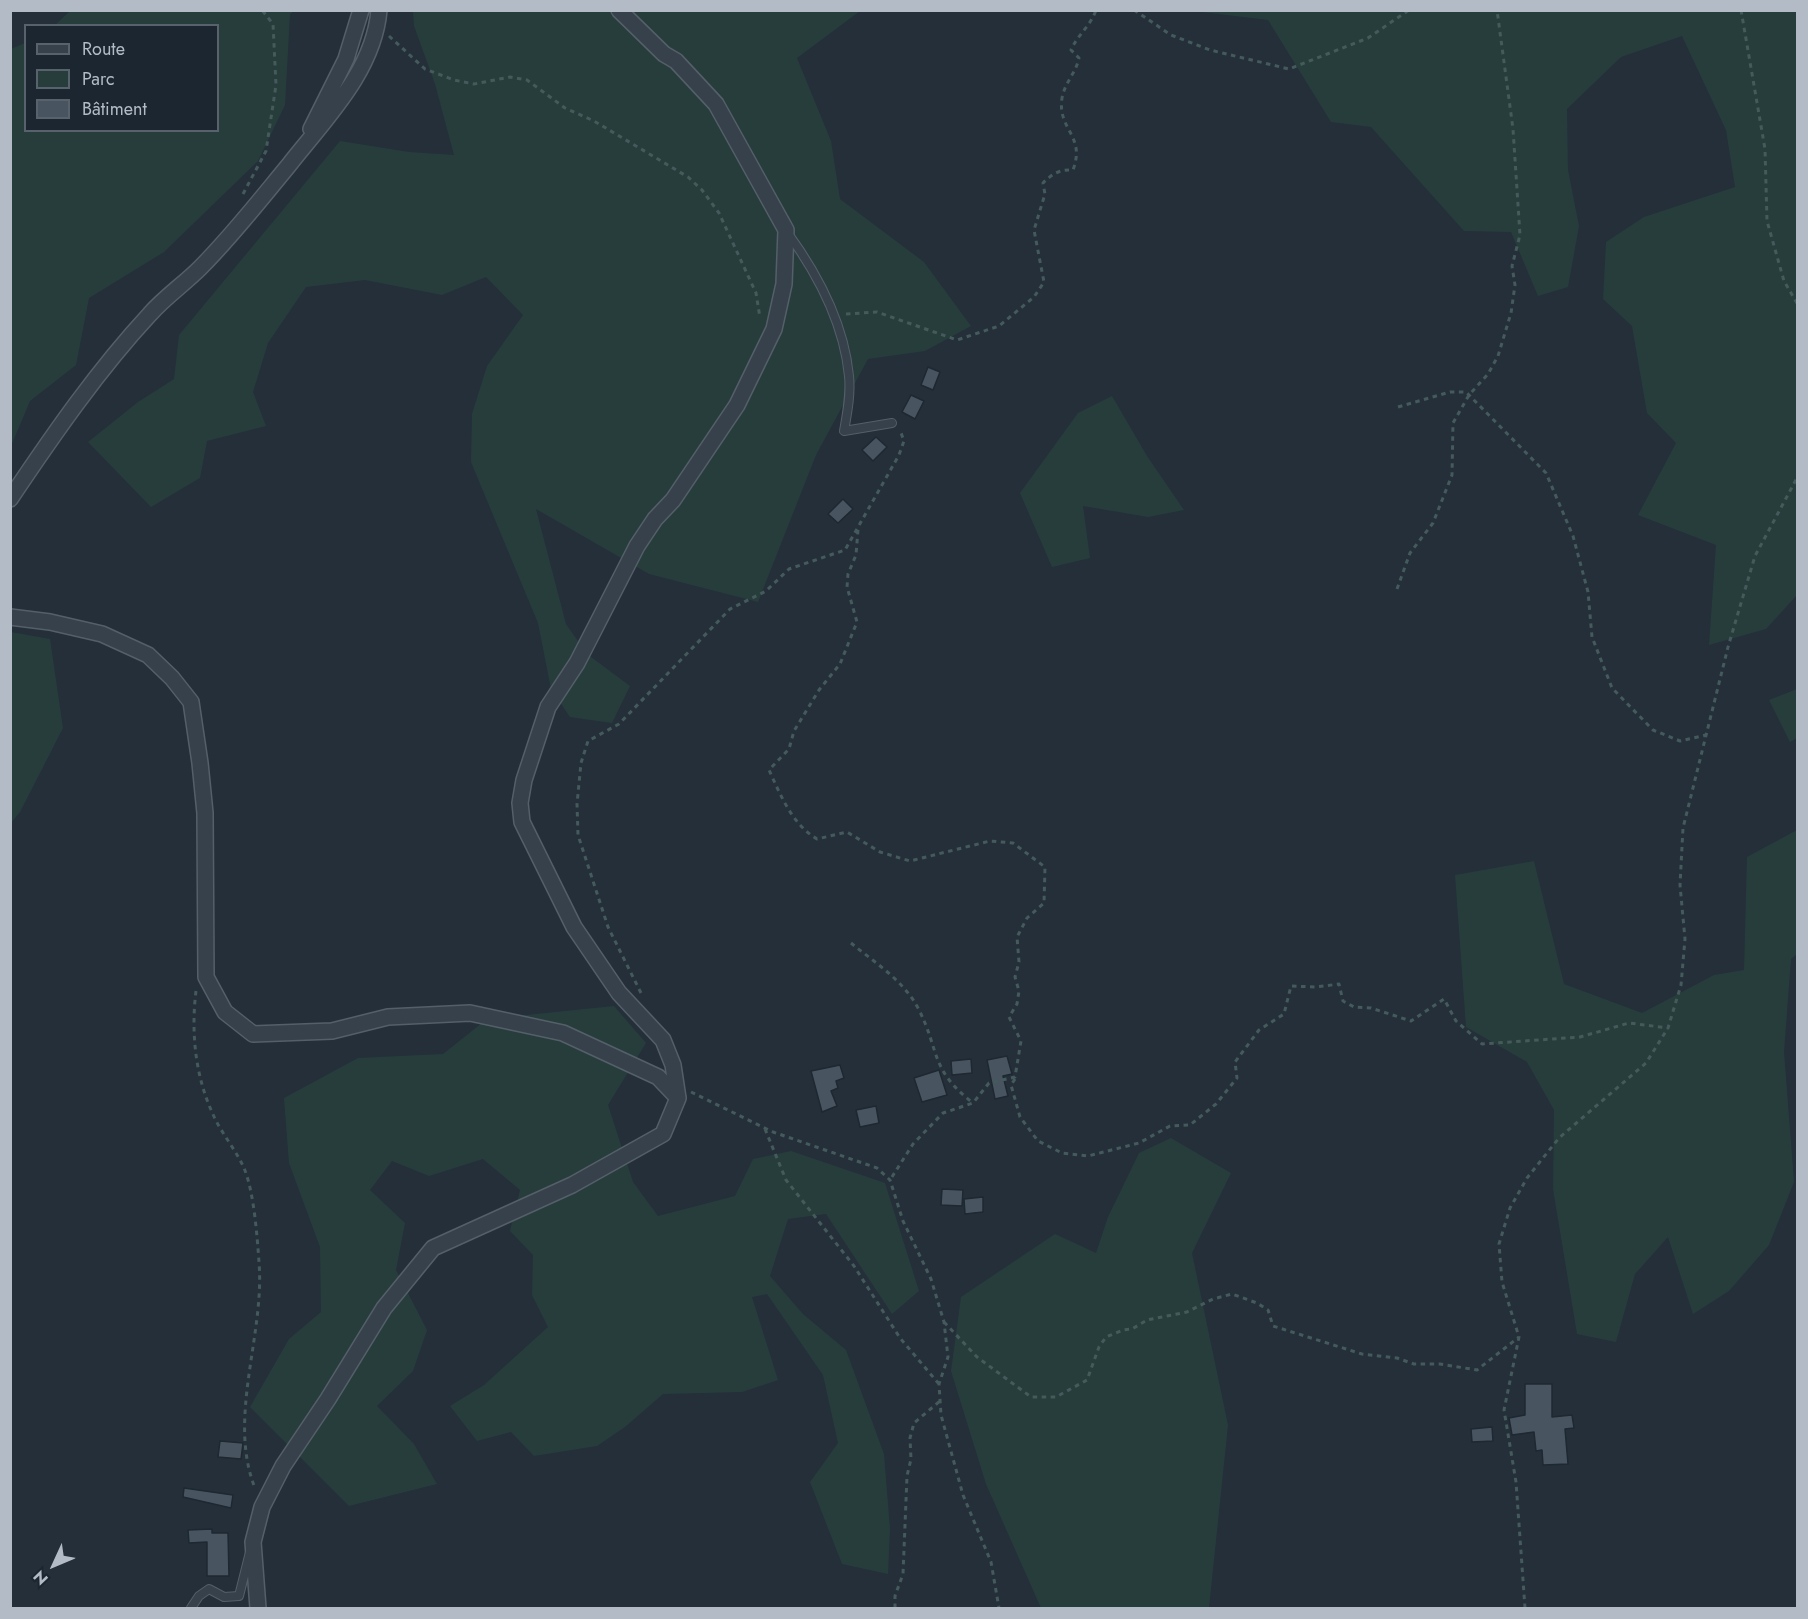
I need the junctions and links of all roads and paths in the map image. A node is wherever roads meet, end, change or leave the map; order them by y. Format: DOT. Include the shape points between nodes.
graph roads {
  1 [pos="262,10"];
  2 [pos="361,10"];
  3 [pos="378,10"];
  4 [pos="619,10"];
  5 [pos="1096,10"];
  6 [pos="1134,10"];
  7 [pos="1409,10"];
  8 [pos="1497,10"];
  9 [pos="1741,10"];
  10 [pos="377,27"];
  11 [pos="304,145"];
  12 [pos="240,200"];
  13 [pos="786,230"];
  14 [pos="1797,305"];
  15 [pos="832,316"];
  16 [pos="761,326"];
  17 [pos="1469,395"];
  18 [pos="1398,407"];
  19 [pos="892,423"];
  20 [pos="1797,476"];
  21 [pos="10,499"];
  22 [pos="858,530"];
  23 [pos="1397,590"];
  24 [pos="10,617"];
  25 [pos="1706,735"];
  26 [pos="851,943"];
  27 [pos="206,963"];
  28 [pos="647,1002"];
  29 [pos="1668,1028"];
  30 [pos="1015,1077"];
  31 [pos="677,1092"];
  32 [pos="973,1103"];
  33 [pos="765,1128"];
  34 [pos="890,1180"];
  35 [pos="944,1322"];
  36 [pos="1520,1337"];
  37 [pos="939,1384"];
  38 [pos="940,1401"];
  39 [pos="262,1507"];
  40 [pos="253,1542"];
  41 [pos="191,1608"];
  42 [pos="258,1608"];
  43 [pos="895,1608"];
  44 [pos="999,1608"];
  45 [pos="1526,1608"];
  1 -- 12 [label="path" via="273,24 276,85 266,151"];
  2 -- 11 [label="street" via="346,59"];
  3 -- 10 [label="street"];
  4 -- 13 [label="street" via="676,61 716,104"];
  5 -- 15 [label="path" via="1071,50 1079,58 1077,71 1067,83 1062,99 1064,118 1069,134 1077,142 1078,157 1073,170 1058,172 1042,183 1045,194 1034,230 1044,282 1034,297 999,326 957,340 877,312"];
  6 -- 7 [label="path" via="1171,35 1210,50 1288,69 1368,38"];
  8 -- 17 [label="path" via="1513,129 1520,234 1512,266 1515,285 1511,313 1498,356"];
  9 -- 14 [label="path" via="1765,149 1767,220 1784,280"];
  10 -- 11 [label="street" via="366,57 343,98"];
  10 -- 16 [label="path" via="425,69 454,80 474,84 510,77 527,80 564,108 594,121 688,177 711,200 740,255 756,293"];
  11 -- 21 [label="street" via="244,220 150,313 112,358"];
  13 -- 15 [label="lane" via="808,260"];
  13 -- 31 [label="street" via="784,284 774,329 758,367 737,405 637,546 577,663 548,707 520,803 522,822 574,927 619,993 663,1040 673,1065"];
  15 -- 19 [label="lane" via="849,376 844,431"];
  17 -- 18 [label="path" via="1450,392"];
  17 -- 23 [label="path" via="1453,423 1452,475 1433,523 1410,552"];
  17 -- 25 [label="path" via="1546,473 1573,536 1588,592 1592,637 1612,688 1653,730 1680,741"];
  19 -- 22 [label="path" via="903,433 904,441"];
  20 -- 25 [label="path" via="1755,556"];
  22 -- 28 [label="path" via="845,550 789,569 766,591 730,609 619,724 588,741 579,784 578,836 608,927"];
  22 -- 30 [label="path" via="847,587 857,622 840,664 794,731 789,749 769,770 784,805 806,832 817,839 847,832 880,852 910,861 990,842 1013,843 1045,867 1044,903 1027,918 1017,937 1019,962 1015,977 1019,991 1009,1017 1021,1041"];
  24 -- 27 [label="street" via="102,634 148,655 190,702 205,813"];
  25 -- 29 [label="path" via="1683,828 1680,885 1685,939 1681,985"];
  26 -- 32 [label="path" via="898,981 918,1008 943,1073"];
  27 -- 31 [label="street" via="206,977 225,1012 253,1034 332,1031 388,1017 470,1012 563,1034 658,1077"];
  27 -- 39 [label="path" via="197,983 193,1037 212,1113 244,1169 260,1262 260,1301 244,1406 250,1475"];
  29 -- 30 [label="path" via="1629,1023 1580,1037 1482,1044 1456,1021 1444,999 1411,1021 1371,1008 1354,1007 1343,1001 1339,984 1291,986 1284,1014 1259,1030 1235,1062 1237,1078 1216,1104 1190,1125 1170,1126 1139,1143 1088,1156 1062,1154 1038,1141 1020,1117 1011,1085"];
  29 -- 36 [label="path" via="1646,1063 1559,1138 1527,1178 1510,1208 1499,1244 1501,1272"];
  30 -- 32 [label="path" via="989,1083"];
  31 -- 33 [label="path"];
  31 -- 39 [label="street" via="663,1134 572,1185 433,1248 384,1308 283,1466"];
  32 -- 34 [label="path" via="943,1113 913,1144"];
  33 -- 34 [label="path" via="877,1168"];
  33 -- 37 [label="path" via="786,1180 854,1266 900,1338"];
  34 -- 35 [label="path" via="903,1221 931,1279"];
  35 -- 36 [label="path" via="977,1358 1031,1397 1056,1397 1087,1380 1106,1337 1232,1294 1268,1310 1273,1326 1362,1354 1414,1364 1477,1370"];
  35 -- 37 [label="path" via="948,1357"];
  36 -- 45 [label="path" via="1504,1410 1516,1482"];
  37 -- 38 [label="path"];
  38 -- 43 [label="path" via="914,1423 910,1438 903,1574"];
  38 -- 44 [label="path" via="963,1495 991,1562"];
  39 -- 40 [label="street"];
  40 -- 41 [label="lane" via="239,1596 224,1597 209,1589 198,1596"];
  40 -- 42 [label="street"];
}
